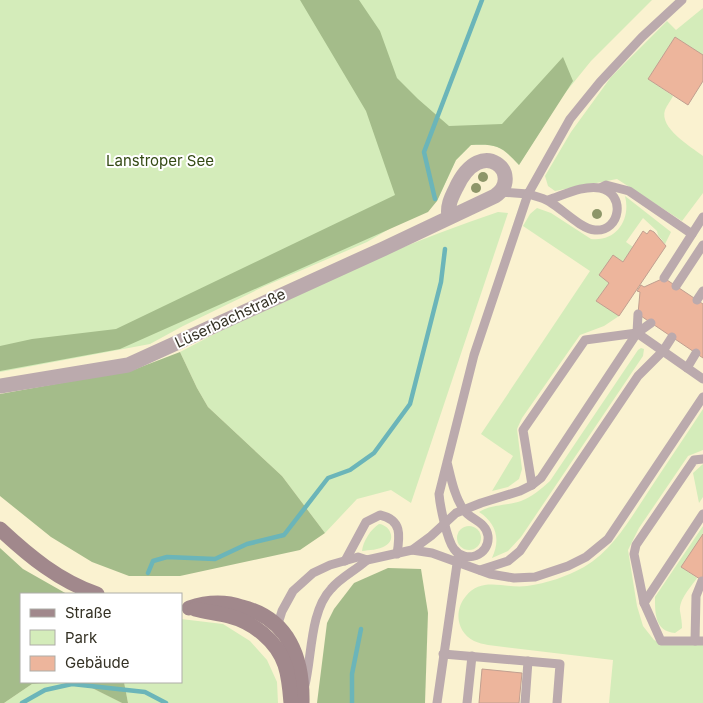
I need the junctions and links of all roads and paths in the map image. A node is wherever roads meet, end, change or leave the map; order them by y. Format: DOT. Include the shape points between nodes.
graph roads {
  1 [pos="682,0"];
  2 [pos="601,188"];
  3 [pos="501,192"];
  4 [pos="528,194"];
  5 [pos="548,200"];
  6 [pos="449,217"];
  7 [pos="703,217"];
  8 [pos="692,234"];
  9 [pos="703,245"];
  10 [pos="664,278"];
  11 [pos="676,286"];
  12 [pos="703,292"];
  13 [pos="697,300"];
  14 [pos="638,314"];
  15 [pos="651,323"];
  16 [pos="637,333"];
  17 [pos="672,337"];
  18 [pos="663,351"];
  19 [pos="696,353"];
  20 [pos="686,368"];
  21 [pos="703,379"];
  22 [pos="0,386"];
  23 [pos="703,397"];
  24 [pos="703,459"];
  25 [pos="447,462"];
  26 [pos="532,485"];
  27 [pos="464,510"];
  28 [pos="703,514"];
  29 [pos="445,524"];
  30 [pos="0,530"];
  31 [pos="412,550"];
  32 [pos="397,554"];
  33 [pos="458,559"];
  34 [pos="367,560"];
  35 [pos="345,561"];
  36 [pos="480,570"];
  37 [pos="702,581"];
  38 [pos="94,593"];
  39 [pos="644,603"];
  40 [pos="185,608"];
  41 [pos="277,624"];
  42 [pos="699,641"];
  43 [pos="276,648"];
  44 [pos="444,654"];
  45 [pos="472,656"];
  46 [pos="528,661"];
  47 [pos="298,700"];
  48 [pos="437,703"];
  49 [pos="467,703"];
  50 [pos="525,703"];
  51 [pos="557,703"];
  1 -- 4 [label="lane" via="642,37 570,119"];
  2 -- 5 [label="lane" via="587,188"];
  2 -- 5 [label="lane" via="613,196 618,209 614,222 602,230 589,229"];
  2 -- 8 [label="lane" via="606,185 629,192"];
  3 -- 4 [label="lane"];
  3 -- 6 [label="street, Lüserbachstraße"];
  3 -- 6 [label="street" via="506,184 502,169 491,161 480,160 462,175 448,204"];
  4 -- 5 [label="lane"];
  4 -- 25 [label="lane" via="474,355"];
  6 -- 22 [label="street, Lüserbachstraße" via="128,365"];
  7 -- 8 [label="lane"];
  8 -- 10 [label="lane"];
  9 -- 11 [label="lane"];
  12 -- 13 [label="lane"];
  14 -- 16 [label="lane"];
  15 -- 16 [label="lane"];
  16 -- 18 [label="lane"];
  16 -- 26 [label="lane" via="541,478"];
  16 -- 26 [label="lane" via="585,340 523,430"];
  17 -- 18 [label="lane"];
  18 -- 20 [label="lane"];
  18 -- 36 [label="lane" via="638,376 520,551 508,560"];
  19 -- 20 [label="lane"];
  20 -- 21 [label="lane"];
  23 -- 36 [label="lane" via="608,539 586,558 535,577 514,578"];
  24 -- 39 [label="lane" via="694,460 636,545 634,554"];
  25 -- 27 [label="lane" via="456,496"];
  25 -- 29 [label="lane" via="438,494"];
  26 -- 27 [label="lane"];
  27 -- 29 [label="lane"];
  27 -- 33 [label="lane" via="486,528 488,541 478,555"];
  28 -- 39 [label="lane"];
  29 -- 31 [label="lane"];
  29 -- 33 [label="lane"];
  30 -- 38 [label="main road" via="56,575"];
  31 -- 32 [label="lane"];
  31 -- 33 [label="lane"];
  32 -- 34 [label="lane"];
  32 -- 35 [label="lane" via="396,525 391,519 380,516 366,522"];
  33 -- 36 [label="lane"];
  33 -- 44 [label="lane"];
  34 -- 35 [label="lane" via="358,557"];
  34 -- 47 [label="lane" via="340,579 321,604 308,670"];
  35 -- 41 [label="lane" via="313,573 303,581 293,591"];
  37 -- 42 [label="lane" via="696,596"];
  39 -- 42 [label="lane" via="661,641"];
  40 -- 41 [label="main road" via="205,603 234,604 256,610"];
  40 -- 43 [label="main road" via="230,616 251,625"];
  41 -- 43 [label="lane"];
  41 -- 47 [label="main road" via="297,658 301,676"];
  43 -- 47 [label="main road"];
  44 -- 45 [label="lane"];
  44 -- 48 [label="lane"];
  45 -- 46 [label="lane"];
  45 -- 49 [label="lane"];
  46 -- 50 [label="lane"];
  46 -- 51 [label="lane" via="560,664"];
}
